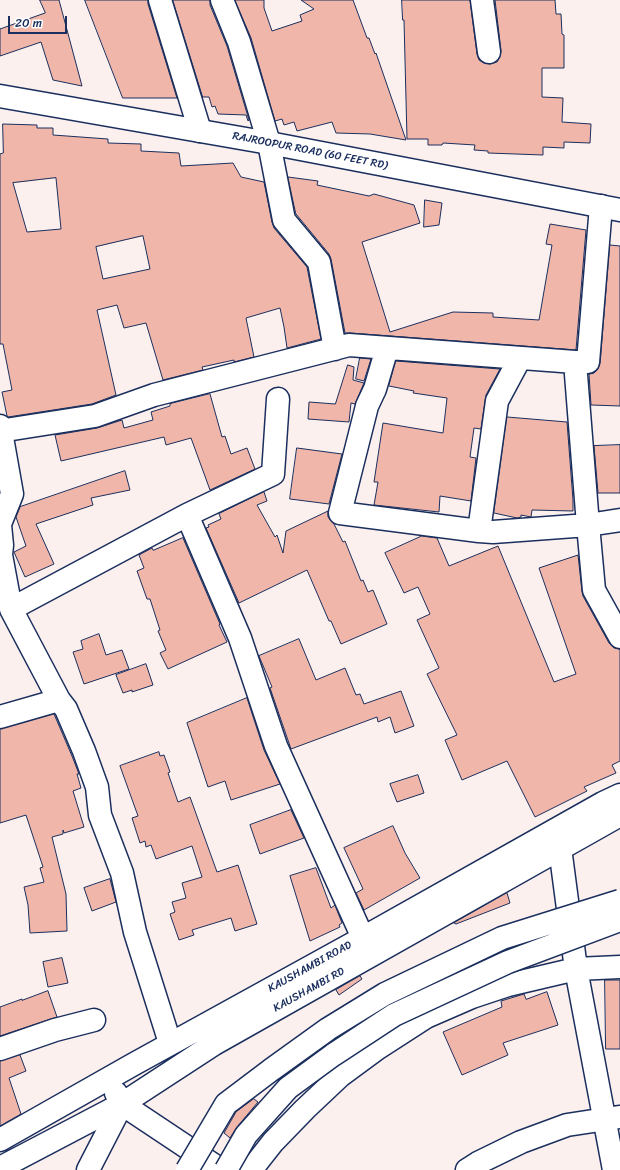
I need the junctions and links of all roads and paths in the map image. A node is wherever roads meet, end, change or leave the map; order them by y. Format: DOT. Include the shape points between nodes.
graph roads {
  1 [pos="160,0"];
  2 [pos="222,0"];
  3 [pos="482,0"];
  4 [pos="489,52"];
  5 [pos="0,96"];
  6 [pos="200,131"];
  7 [pos="269,143"];
  8 [pos="611,208"];
  9 [pos="387,348"];
  10 [pos="335,349"];
  11 [pos="520,358"];
  12 [pos="575,362"];
  13 [pos="278,399"];
  14 [pos="0,429"];
  15 [pos="188,515"];
  16 [pos="620,520"];
  17 [pos="0,524"];
  18 [pos="588,525"];
  19 [pos="479,531"];
  20 [pos="11,609"];
  21 [pos="620,637"];
  22 [pos="58,700"];
  23 [pos="0,717"];
  24 [pos="620,795"];
  25 [pos="620,816"];
  26 [pos="558,839"];
  27 [pos="620,901"];
  28 [pos="620,920"];
  29 [pos="363,938"];
  30 [pos="620,967"];
  31 [pos="576,969"];
  32 [pos="94,1020"];
  33 [pos="170,1044"];
  34 [pos="0,1049"];
  35 [pos="108,1078"];
  36 [pos="122,1104"];
  37 [pos="612,1118"];
  38 [pos="0,1140"];
  39 [pos="0,1168"];
  40 [pos="88,1170"];
  41 [pos="187,1170"];
  42 [pos="221,1170"];
  43 [pos="226,1170"];
  44 [pos="251,1170"];
  45 [pos="467,1170"];
  46 [pos="614,1170"];
  1 -- 6 [label="street"];
  2 -- 7 [label="street" via="239,42"];
  3 -- 4 [label="street"];
  5 -- 6 [label="street, RAJROOPUR ROAD (60 FEET RD)"];
  6 -- 7 [label="street, RAJROOPUR ROAD (60 FEET RD)"];
  7 -- 8 [label="street, RAJROOPUR ROAD (60 FEET RD)"];
  7 -- 10 [label="street" via="284,220 319,262"];
  8 -- 12 [label="street" via="588,362"];
  9 -- 10 [label="street" via="348,345"];
  9 -- 11 [label="street"];
  9 -- 19 [label="street" via="375,389 367,406 340,513"];
  10 -- 14 [label="street" via="154,395 95,416"];
  11 -- 12 [label="street"];
  11 -- 19 [label="street" via="497,401"];
  12 -- 18 [label="street"];
  13 -- 15 [label="street" via="273,474"];
  14 -- 17 [label="street" via="12,494"];
  15 -- 20 [label="street"];
  15 -- 29 [label="street" via="240,638 276,746"];
  16 -- 18 [label="street"];
  17 -- 20 [label="street" via="1,555"];
  18 -- 19 [label="street"];
  18 -- 21 [label="street" via="594,590"];
  20 -- 22 [label="street"];
  22 -- 23 [label="street"];
  22 -- 33 [label="street" via="66,709 97,787 100,815 122,873 135,932"];
  24 -- 26 [label="street, KAUSHAMBI ROAD" via="603,803"];
  25 -- 26 [label="street, KAUSHAMBI RD"];
  26 -- 29 [label="street, KAUSHAMBI ROAD"];
  26 -- 31 [label="street"];
  26 -- 36 [label="street, KAUSHAMBI RD" via="214,1044"];
  27 -- 41 [label="street, bridge" via="502,938 385,994 328,1029 226,1104"];
  28 -- 43 [label="street, bridge" via="508,962 394,1015 288,1088 246,1135"];
  29 -- 33 [label="street, KAUSHAMBI ROAD"];
  30 -- 31 [label="street"];
  31 -- 37 [label="street"];
  31 -- 44 [label="street" via="500,987 426,1017 340,1076 273,1142"];
  32 -- 34 [label="street"];
  33 -- 35 [label="street, KAUSHAMBI ROAD"];
  35 -- 36 [label="street"];
  35 -- 38 [label="street, KAUSHAMBI ROAD"];
  36 -- 39 [label="street, KAUSHAMBI RD"];
  36 -- 40 [label="street"];
  36 -- 42 [label="street"];
  37 -- 45 [label="street" via="567,1125 521,1142"];
  37 -- 46 [label="street"];
}
